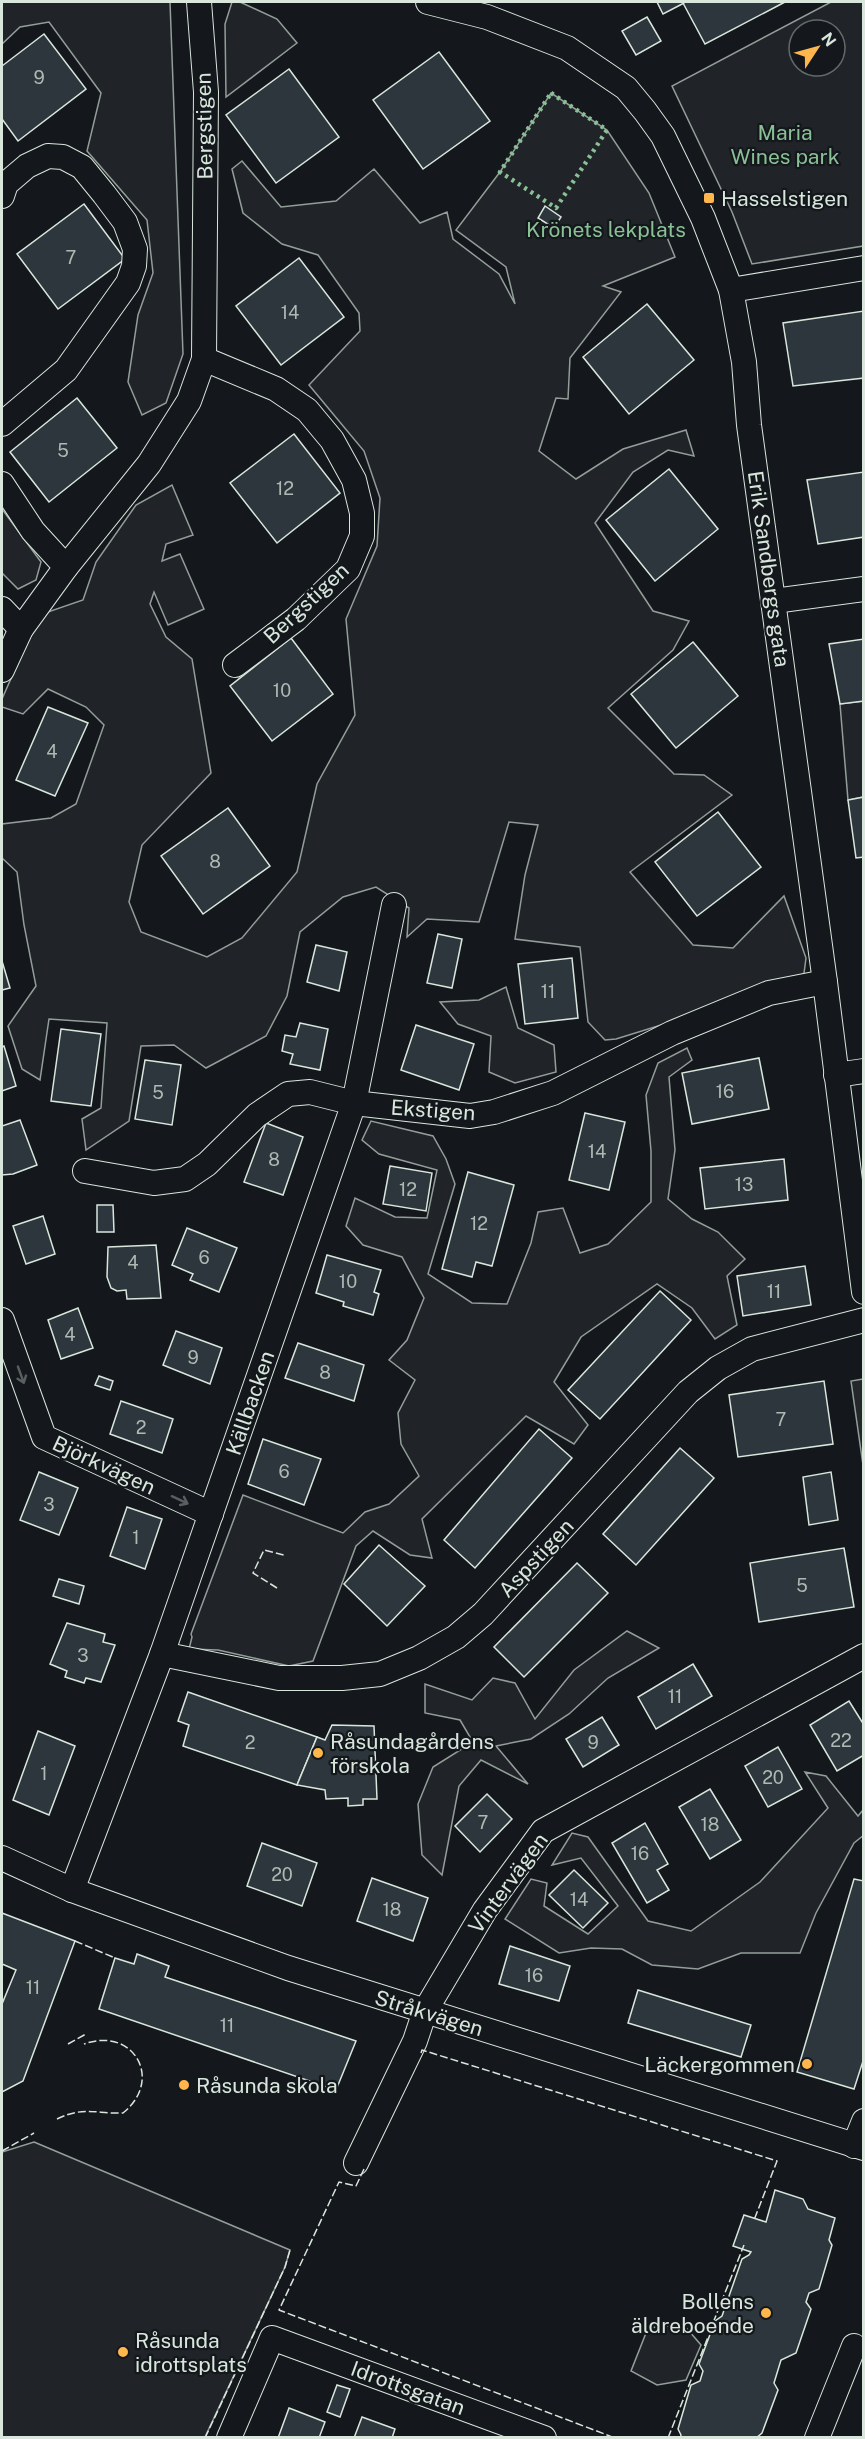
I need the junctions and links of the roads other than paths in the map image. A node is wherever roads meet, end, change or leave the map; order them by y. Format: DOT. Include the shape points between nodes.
graph roads {
  1 [pos="199,2"];
  2 [pos="428,2"];
  3 [pos="2,196"];
  4 [pos="864,268"];
  5 [pos="731,290"];
  6 [pos="204,359"];
  7 [pos="2,422"];
  8 [pos="2,484"];
  9 [pos="66,567"];
  10 [pos="864,589"];
  11 [pos="774,601"];
  12 [pos="2,609"];
  13 [pos="21,629"];
  14 [pos="236,665"];
  15 [pos="2,670"];
  16 [pos="394,905"];
  17 [pos="825,982"];
  18 [pos="864,1071"];
  19 [pos="836,1075"];
  20 [pos="354,1102"];
  21 [pos="85,1171"];
  22 [pos="864,1292"];
  23 [pos="2,1320"];
  24 [pos="864,1320"];
  25 [pos="211,1514"];
  26 [pos="162,1654"];
  27 [pos="864,1656"];
  28 [pos="2,1858"];
  29 [pos="72,1890"];
  30 [pos="425,2011"];
  31 [pos="864,2121"];
  32 [pos="859,2147"];
  33 [pos="356,2163"];
  34 [pos="854,2346"];
  35 [pos="229,2438"];
  36 [pos="544,2438"];
  37 [pos="817,2438"];
  1 -- 6 [label="street, Bergstigen" via="206,92"];
  2 -- 5 [label="street, Erik Sandbergs gata" via="487,17 567,48 626,88 663,136 703,218"];
  3 -- 7 [label="street" via="6,184 27,166 48,156 63,157 82,168 104,194 124,222 135,249 128,283 66,370"];
  4 -- 5 [label="street"];
  5 -- 11 [label="street, Erik Sandbergs gata" via="744,362"];
  6 -- 9 [label="street, Bergstigen" via="189,401 149,464"];
  6 -- 14 [label="street, Bergstigen" via="276,389 307,410 332,440 354,480 362,513 362,536 348,569 296,619"];
  8 -- 9 [label="street" via="33,531"];
  9 -- 13 [label="street, Bergstigen"];
  10 -- 11 [label="street"];
  11 -- 17 [label="street, Erik Sandbergs gata"];
  12 -- 13 [label="street"];
  13 -- 15 [label="street, Bergstigen"];
  16 -- 20 [label="street, Källbacken"];
  17 -- 19 [label="street, Erik Sandbergs gata"];
  17 -- 20 [label="street, Ekstigen" via="770,993 672,1033 553,1093 494,1112 470,1116"];
  18 -- 19 [label="street"];
  19 -- 22 [label="street, Erik Sandbergs gata"];
  20 -- 21 [label="street, Ekstigen" via="310,1092 288,1094 256,1115 207,1164 185,1179 154,1184"];
  20 -- 25 [label="street, Källbacken"];
  23 -- 25 [label="street, Björkvägen, one-way" via="44,1437"];
  24 -- 26 [label="street, Aspstigen" via="752,1349 718,1368 688,1392 483,1614 419,1658 380,1674 279,1678"];
  25 -- 26 [label="street, Källbacken"];
  26 -- 29 [label="street, Källbacken"];
  27 -- 30 [label="street, Vintervägen" via="543,1831 484,1910"];
  28 -- 29 [label="street, Stråkvägen"];
  29 -- 30 [label="street, Stråkvägen" via="288,1968"];
  30 -- 32 [label="street, Stråkvägen"];
  30 -- 33 [label="street, Vintervägen" via="413,2047"];
  31 -- 32 [label="street"];
  34 -- 37 [label="street"];
  35 -- 36 [label="street, Idrottsgatan" via="272,2338"];
}
